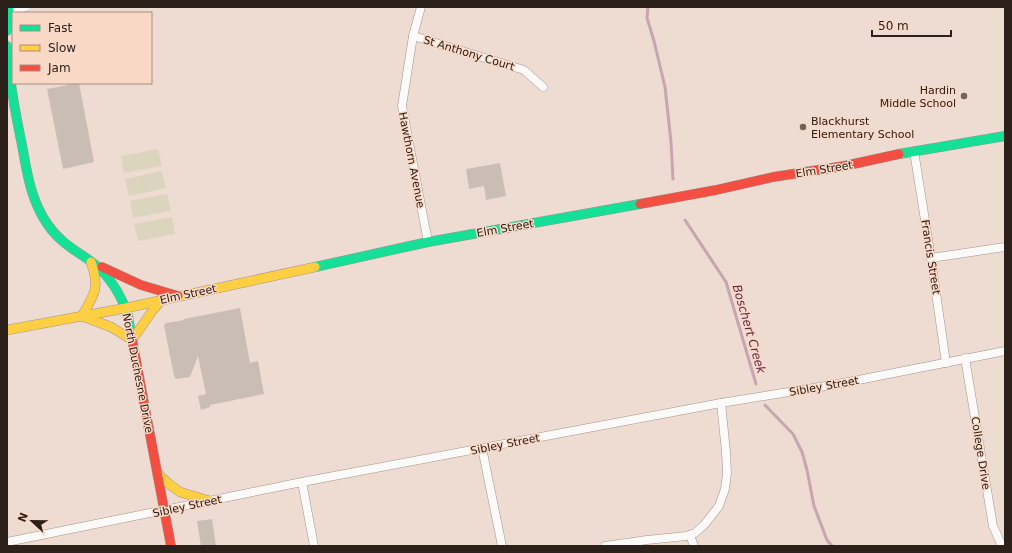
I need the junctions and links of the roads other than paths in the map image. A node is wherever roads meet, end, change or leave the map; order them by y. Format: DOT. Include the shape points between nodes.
graph roads {
  1 [pos="26,7"];
  2 [pos="421,7"];
  3 [pos="8,9"];
  4 [pos="7,31"];
  5 [pos="413,36"];
  6 [pos="7,46"];
  7 [pos="543,87"];
  8 [pos="1005,136"];
  9 [pos="914,151"];
  10 [pos="428,242"];
  11 [pos="1005,247"];
  12 [pos="932,258"];
  13 [pos="90,261"];
  14 [pos="179,296"];
  15 [pos="162,300"];
  16 [pos="126,308"];
  17 [pos="82,316"];
  18 [pos="7,330"];
  19 [pos="132,340"];
  20 [pos="1005,351"];
  21 [pos="965,358"];
  22 [pos="946,363"];
  23 [pos="721,403"];
  24 [pos="482,448"];
  25 [pos="158,473"];
  26 [pos="302,482"];
  27 [pos="210,501"];
  28 [pos="165,510"];
  29 [pos="690,535"];
  30 [pos="7,542"];
  31 [pos="171,546"];
  32 [pos="314,546"];
  33 [pos="502,546"];
  34 [pos="605,546"];
  35 [pos="694,546"];
  36 [pos="1002,546"];
  1 -- 3 [label="street"];
  2 -- 5 [label="street, Hawthorn Avenue"];
  3 -- 4 [label="main road"];
  5 -- 7 [label="street, St Anthony Court" via="524,70"];
  5 -- 10 [label="street, Hawthorn Avenue" via="402,106"];
  6 -- 13 [label="main road, North Duchesne Drive" via="12,92 31,190 40,213 55,234"];
  8 -- 9 [label="main road, Elm Street"];
  9 -- 10 [label="main road, Elm Street"];
  9 -- 12 [label="street, Francis Street"];
  10 -- 14 [label="main road, Elm Street"];
  11 -- 12 [label="street"];
  12 -- 22 [label="street, Francis Street"];
  13 -- 14 [label="main road" via="140,285"];
  13 -- 16 [label="main road, North Duchesne Drive" via="107,276"];
  13 -- 17 [label="main road" via="96,280 95,288"];
  14 -- 15 [label="main road, Elm Street"];
  15 -- 16 [label="main road, Elm Street"];
  15 -- 19 [label="main road"];
  16 -- 17 [label="main road, Elm Street"];
  16 -- 19 [label="main road, North Duchesne Drive"];
  17 -- 18 [label="main road, Elm Street"];
  17 -- 19 [label="main road" via="111,327"];
  19 -- 25 [label="main road, North Duchesne Drive"];
  20 -- 21 [label="street, Sibley Street"];
  21 -- 22 [label="street, Sibley Street"];
  21 -- 36 [label="street, College Drive" via="993,526"];
  22 -- 23 [label="street, Sibley Street"];
  23 -- 24 [label="street, Sibley Street"];
  23 -- 29 [label="street" via="726,452 725,489 713,516 701,529"];
  24 -- 26 [label="street, Sibley Street"];
  24 -- 33 [label="street"];
  25 -- 27 [label="main road" via="180,492"];
  25 -- 28 [label="main road, North Duchesne Drive"];
  26 -- 27 [label="street, Sibley Street"];
  26 -- 32 [label="street"];
  27 -- 28 [label="street, Sibley Street"];
  28 -- 30 [label="street, Sibley Street"];
  28 -- 31 [label="main road, North Duchesne Drive"];
  29 -- 34 [label="street"];
  29 -- 35 [label="street"];
}
